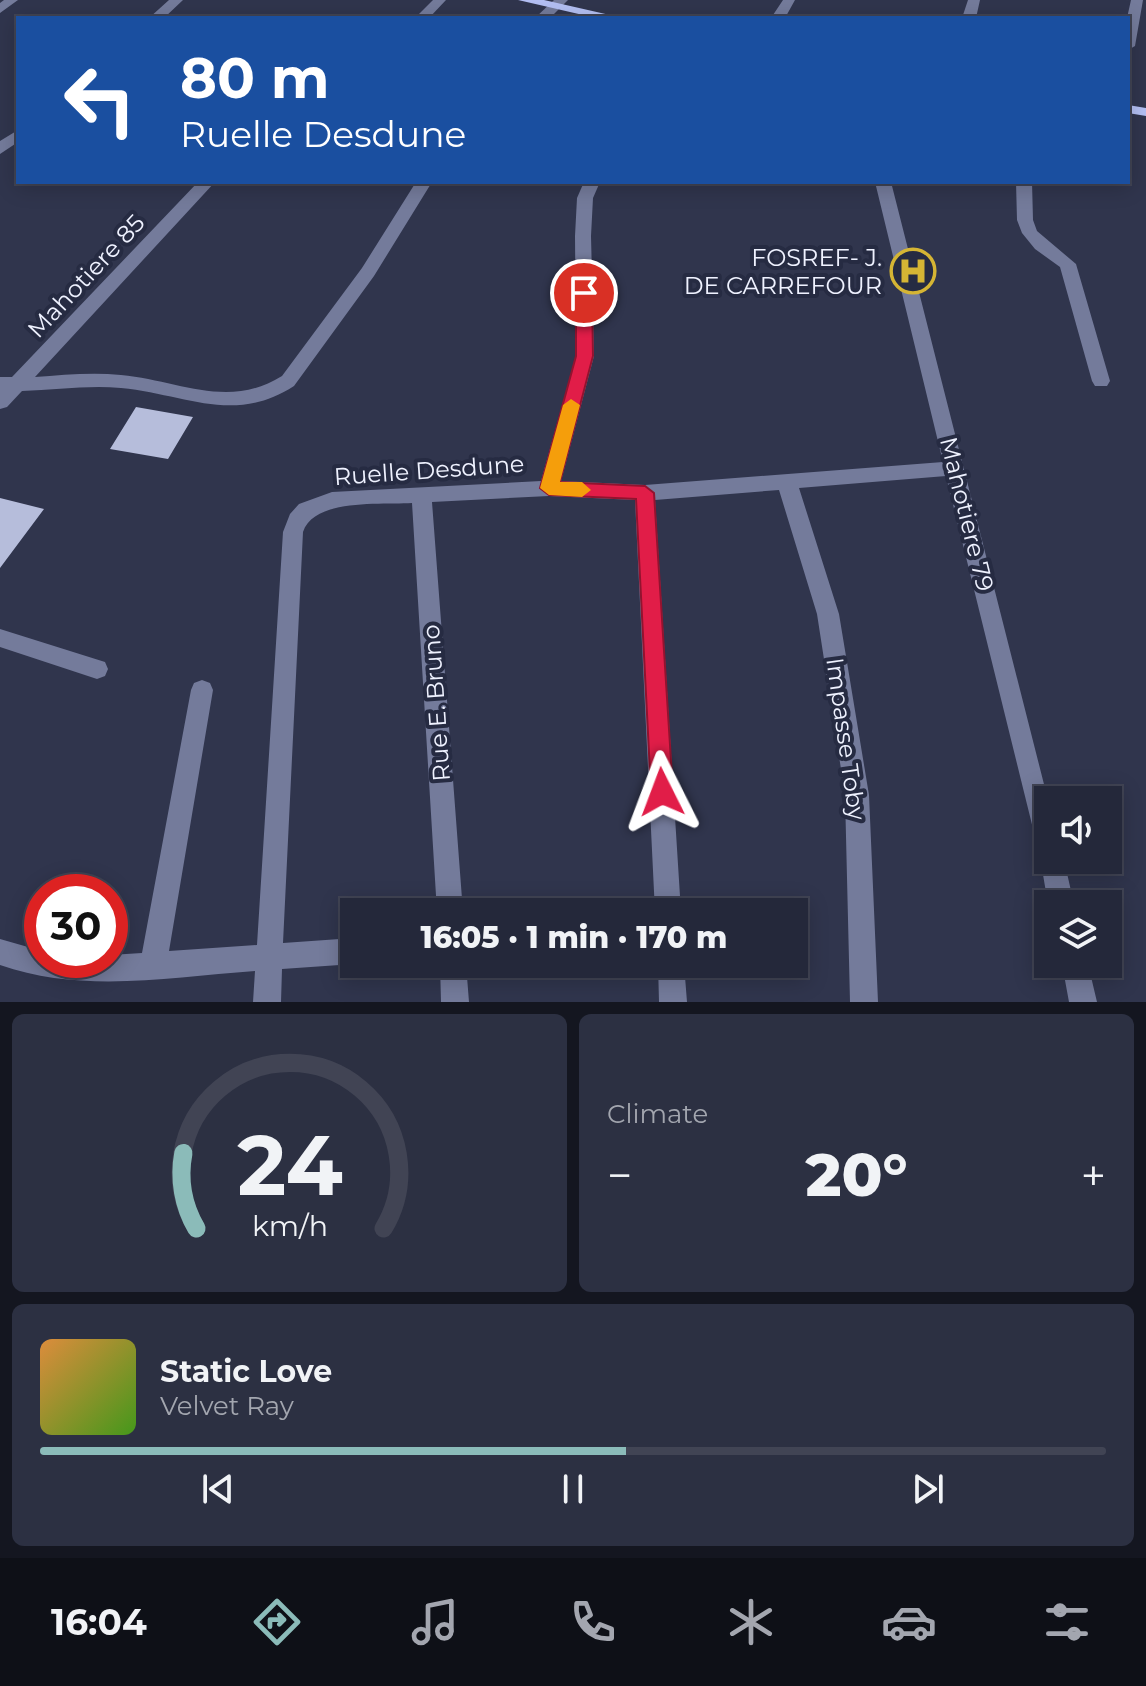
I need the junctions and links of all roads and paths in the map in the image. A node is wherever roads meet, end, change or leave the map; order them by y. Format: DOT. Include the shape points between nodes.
graph roads {
  1 [pos="12,0"];
  2 [pos="177,0"];
  3 [pos="440,0"];
  4 [pos="524,0"];
  5 [pos="1137,0"];
  6 [pos="559,3"];
  7 [pos="0,9"];
  8 [pos="158,16"];
  9 [pos="424,16"];
  10 [pos="608,16"];
  11 [pos="1130,36"];
  12 [pos="16,136"];
  13 [pos="0,149"];
  14 [pos="205,184"];
  15 [pos="423,184"];
  16 [pos="591,184"];
  17 [pos="884,184"];
  18 [pos="1024,184"];
  19 [pos="1101,381"];
  20 [pos="9,384"];
  21 [pos="0,402"];
  22 [pos="956,468"];
  23 [pos="787,483"];
  24 [pos="549,488"];
  25 [pos="645,493"];
  26 [pos="421,494"];
  27 [pos="0,638"];
  28 [pos="97,669"];
  29 [pos="202,690"];
  30 [pos="1034,790"];
  31 [pos="449,898"];
  32 [pos="667,898"];
  33 [pos="0,952"];
  34 [pos="340,952"];
  35 [pos="270,957"];
  36 [pos="153,967"];
  37 [pos="454,978"];
  38 [pos="672,978"];
  39 [pos="1078,978"];
  40 [pos="267,1002"];
  41 [pos="455,1002"];
  42 [pos="673,1002"];
  43 [pos="864,1002"];
  44 [pos="1083,1002"];
  1 -- 7 [label="street"];
  2 -- 8 [label="street"];
  3 -- 9 [label="street"];
  4 -- 6 [label="main road"];
  5 -- 11 [label="street"];
  6 -- 10 [label="main road"];
  12 -- 13 [label="street"];
  14 -- 20 [label="street, Mahotiere 85"];
  15 -- 20 [label="street" via="368,272 277,391 242,400 147,383"];
  16 -- 24 [label="street" via="583,236 585,356"];
  17 -- 22 [label="street, Mahotiere 79"];
  18 -- 19 [label="street" via="1030,233 1068,264"];
  20 -- 21 [label="street, Mahotiere 85"];
  22 -- 23 [label="street, Ruelle Desdune"];
  22 -- 30 [label="street, Mahotiere 79"];
  23 -- 25 [label="street, Ruelle Desdune"];
  23 -- 43 [label="street, Impasse Toby" via="828,614 857,795"];
  24 -- 25 [label="street, Ruelle Desdune"];
  24 -- 26 [label="street, Ruelle Desdune"];
  25 -- 32 [label="street"];
  26 -- 31 [label="street, Rue E. Bruno"];
  26 -- 35 [label="street, Ruelle Desdune" via="332,500 306,510 293,532"];
  27 -- 28 [label="street"];
  29 -- 36 [label="street"];
  33 -- 36 [label="street" via="83,970"];
  34 -- 35 [label="street"];
  35 -- 36 [label="street"];
  35 -- 40 [label="street, Ruelle Desdune"];
  37 -- 41 [label="street"];
  38 -- 42 [label="street"];
  39 -- 44 [label="street"];
}
